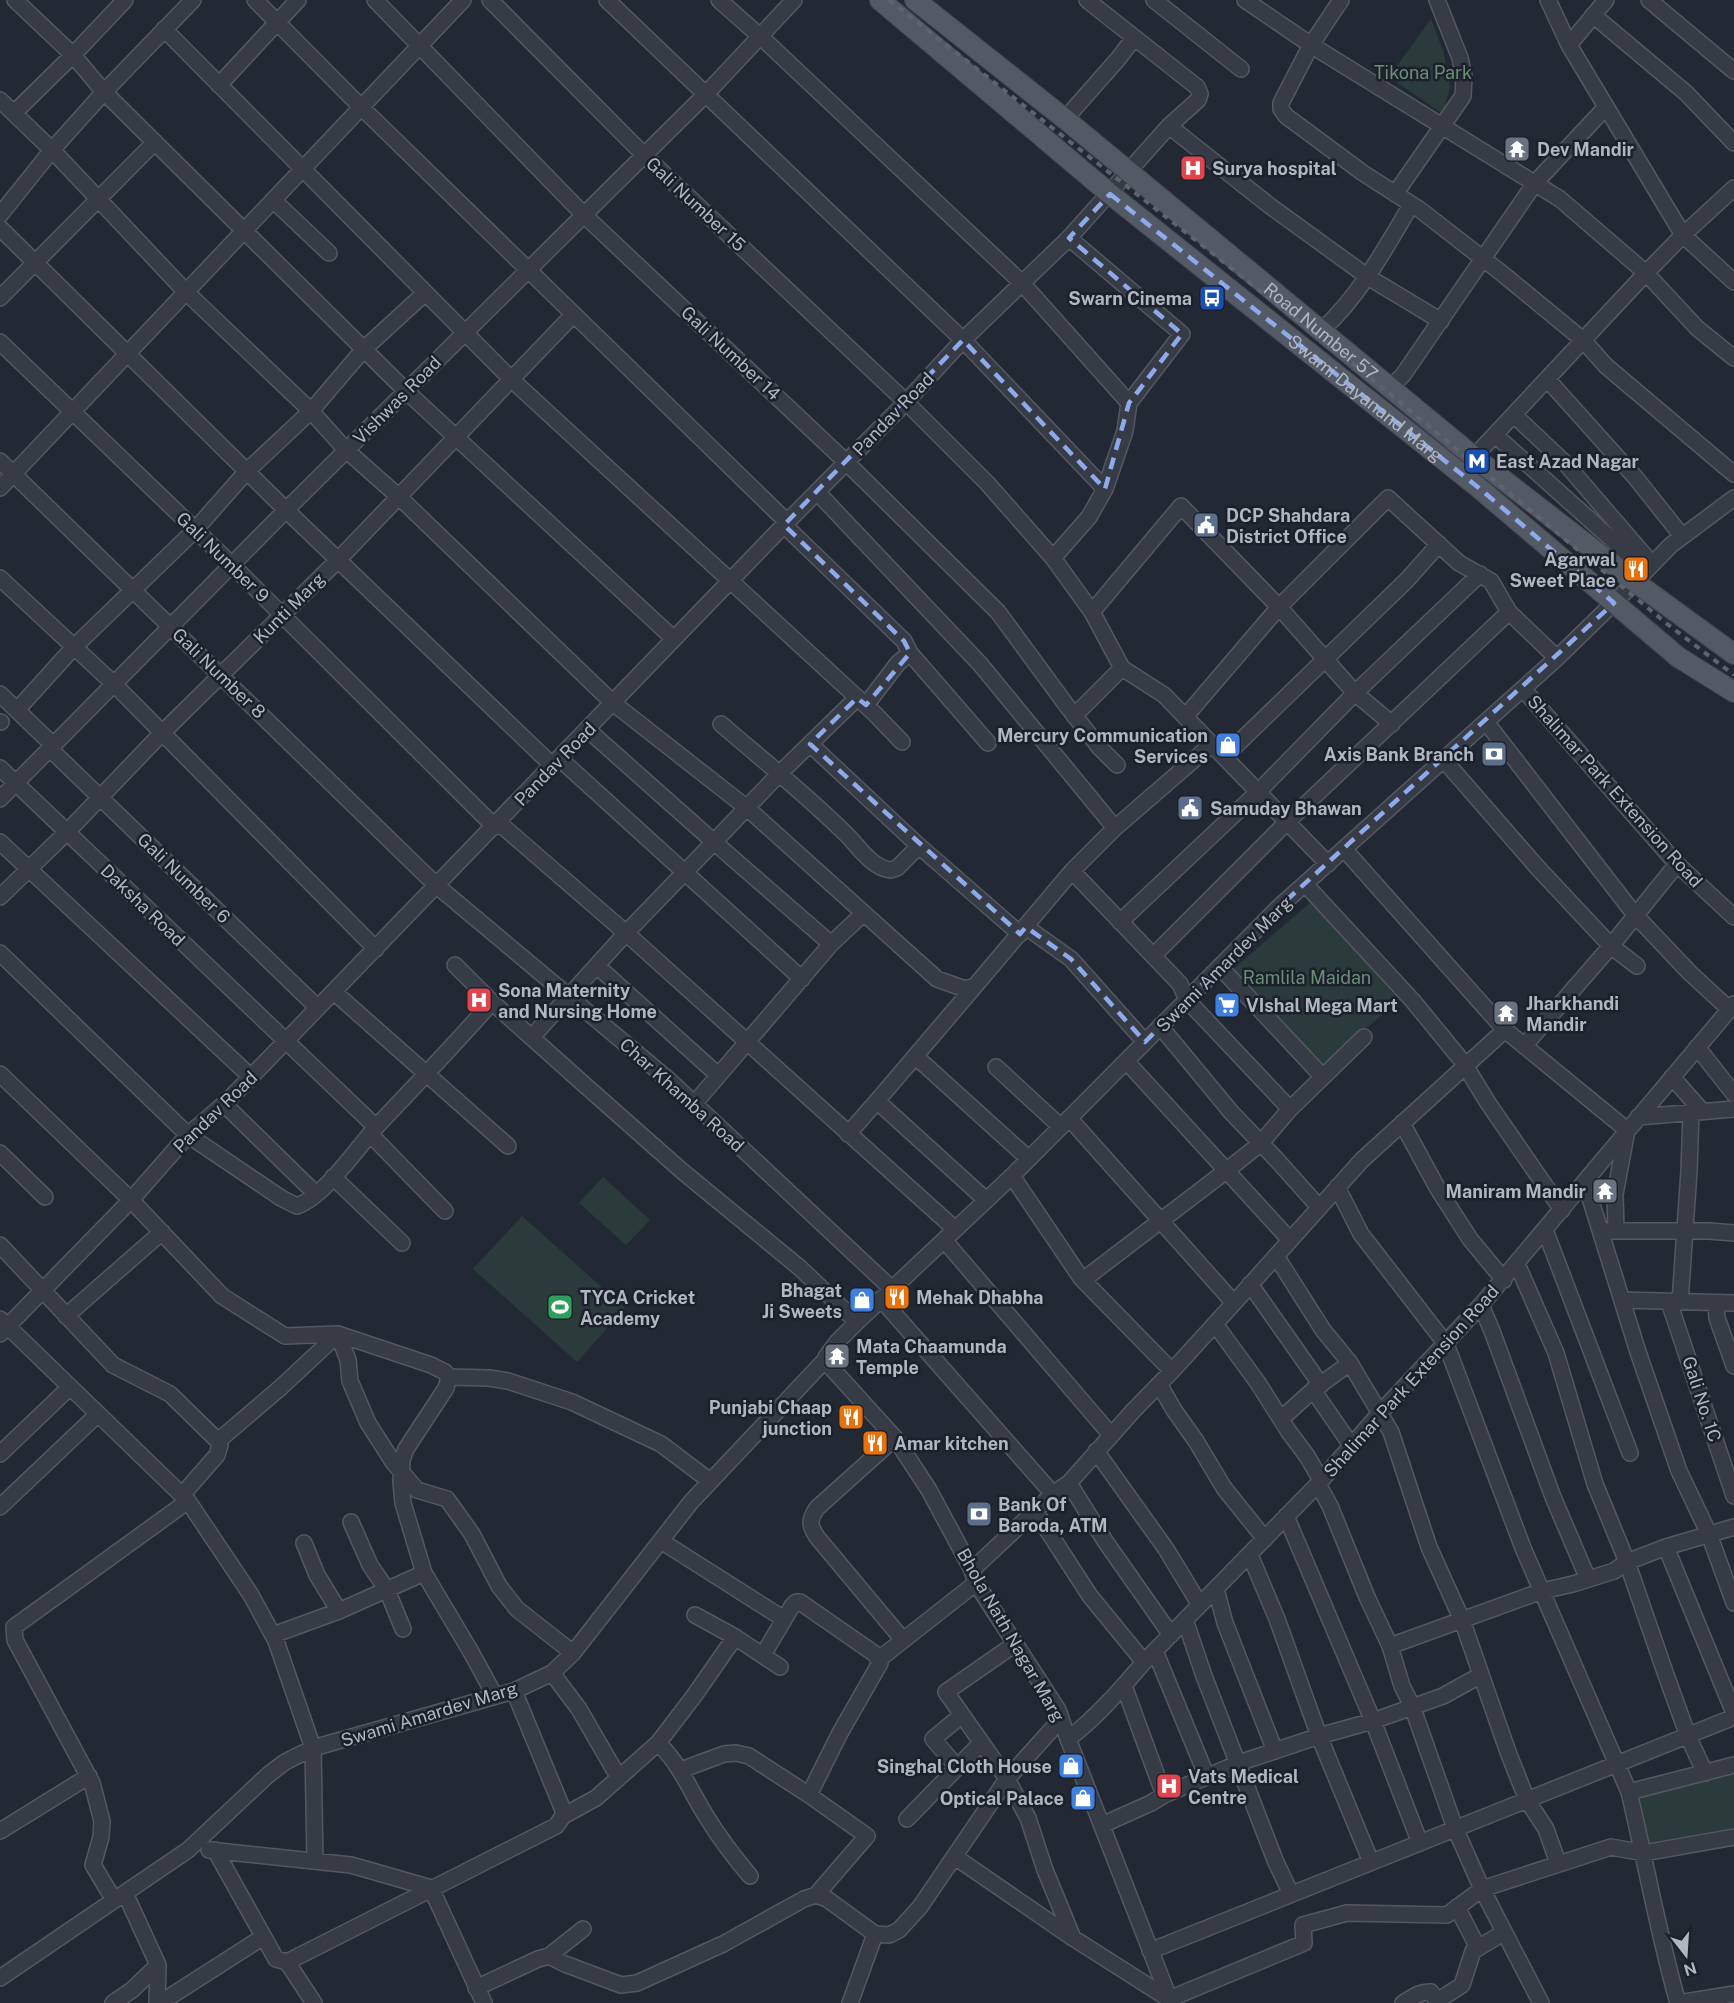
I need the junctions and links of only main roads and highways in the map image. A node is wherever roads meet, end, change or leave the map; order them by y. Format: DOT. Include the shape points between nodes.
graph roads {
  1 [pos="880,0"];
  2 [pos="915,0"];
  3 [pos="1733,652"];
  4 [pos="1734,692"];
  1 -- 4 [label="main road, Swami Dayanand Marg" via="1105,199 1479,488 1678,657"];
  2 -- 3 [label="main road, Road Number 57" via="1474,457 1644,572"];
}
